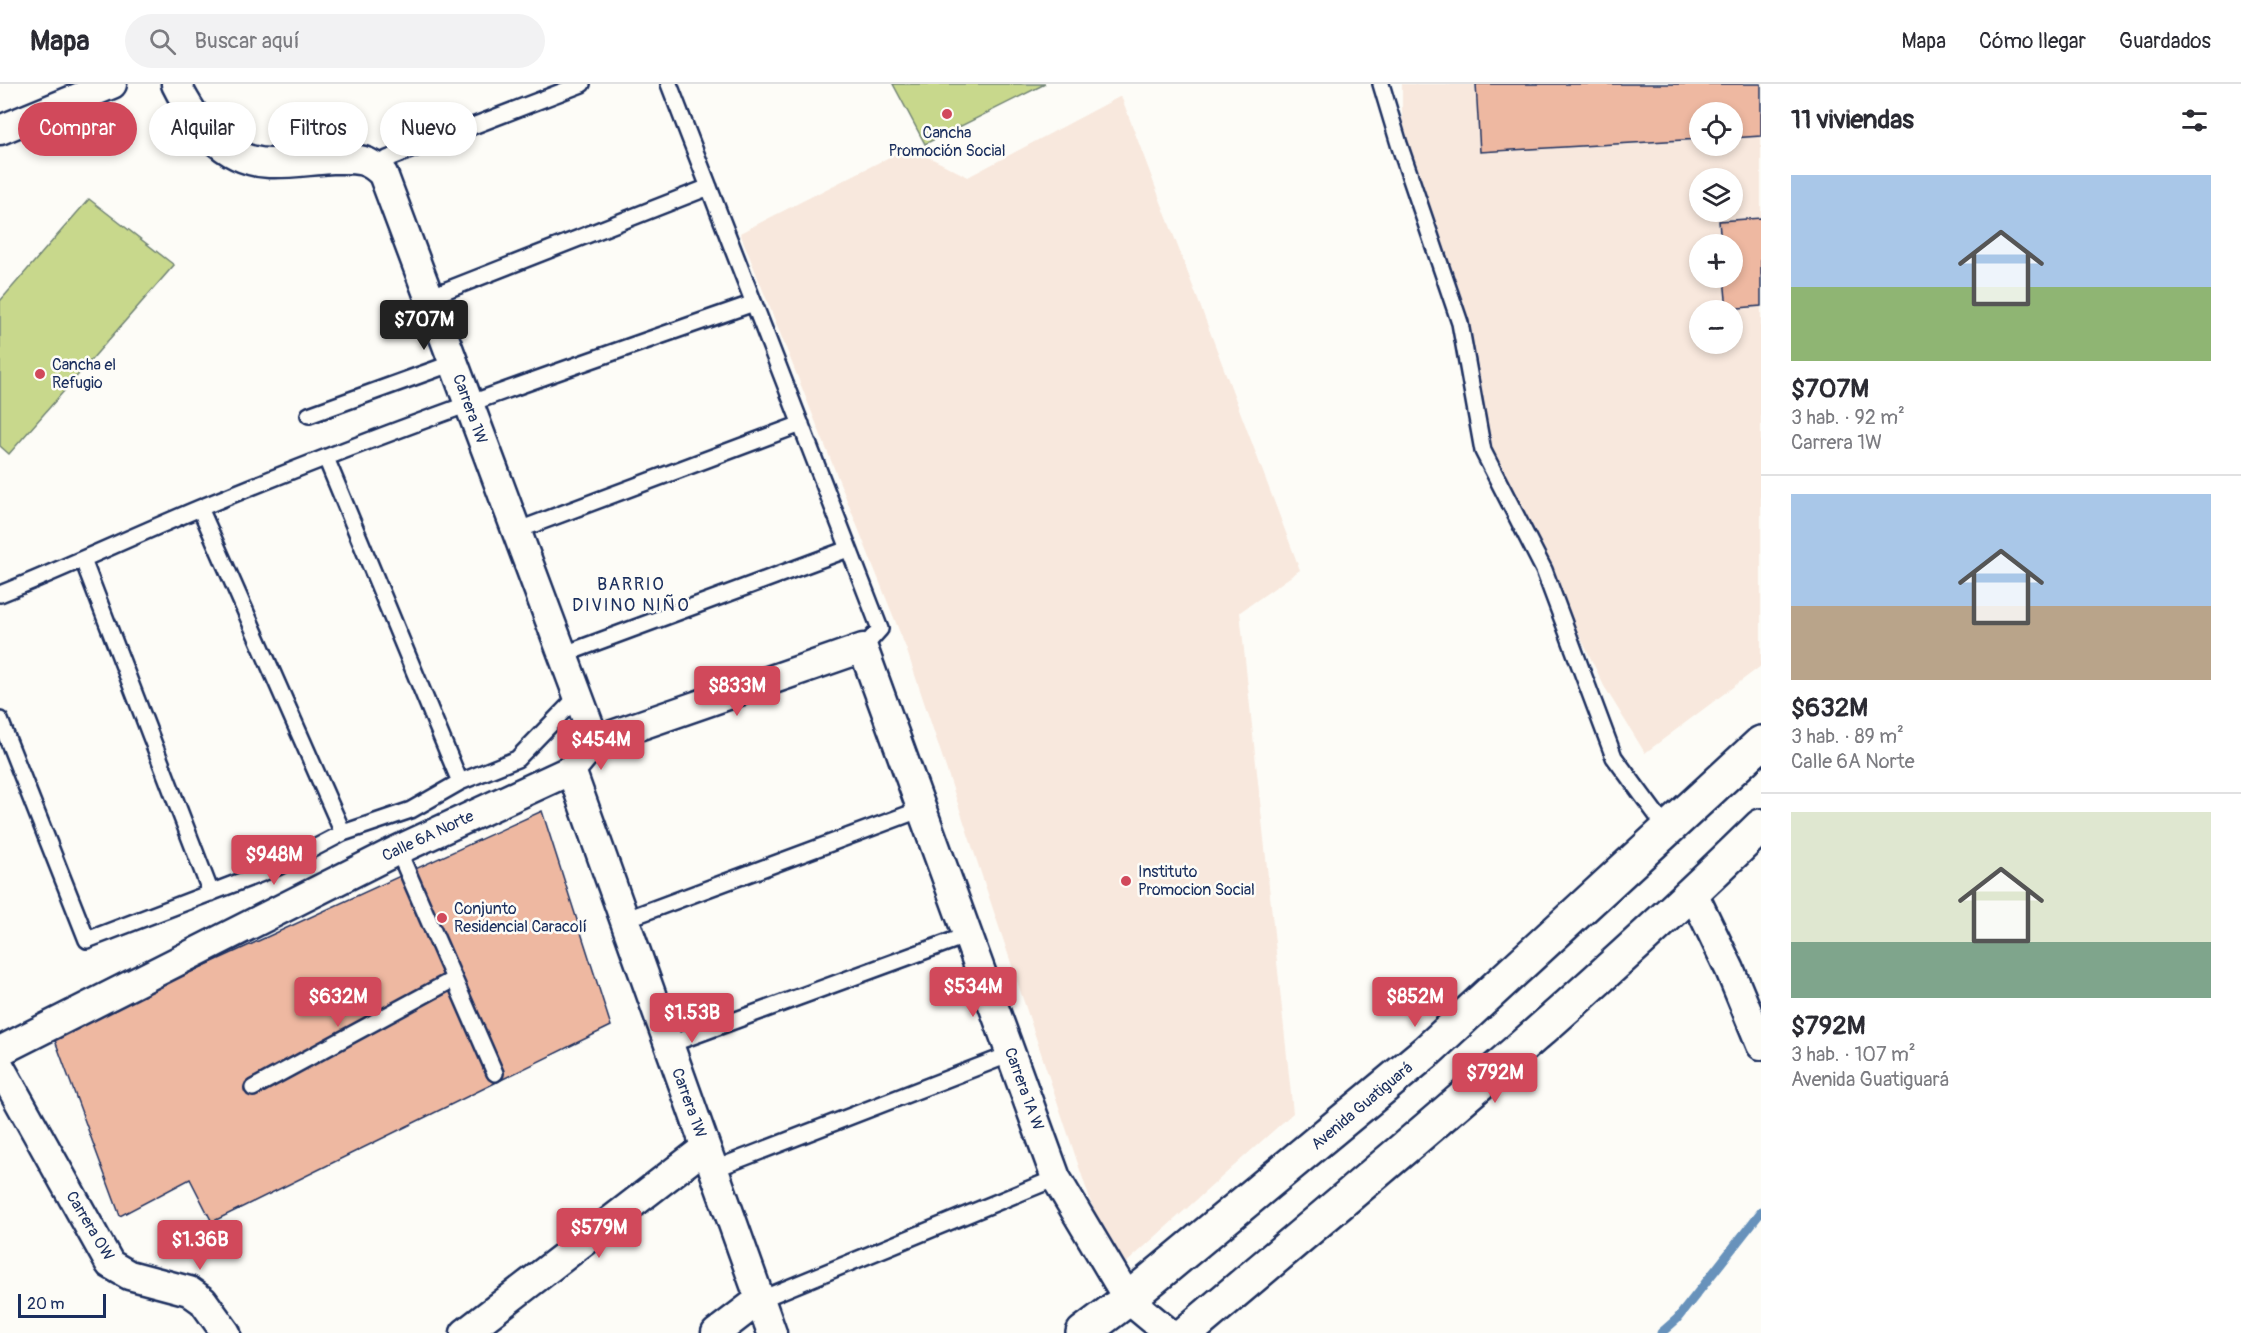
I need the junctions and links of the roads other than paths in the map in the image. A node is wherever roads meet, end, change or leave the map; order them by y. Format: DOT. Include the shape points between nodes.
graph roads {
  1 [pos="112,84"];
  2 [pos="176,84"];
  3 [pos="582,84"];
  4 [pos="669,84"];
  5 [pos="1381,84"];
  6 [pos="0,130"];
  7 [pos="383,174"];
  8 [pos="709,188"];
  9 [pos="429,297"];
  10 [pos="754,303"];
  11 [pos="453,363"];
  12 [pos="468,404"];
  13 [pos="309,415"];
  14 [pos="801,424"];
  15 [pos="327,458"];
  16 [pos="200,508"];
  17 [pos="516,531"];
  18 [pos="849,549"];
  19 [pos="83,560"];
  20 [pos="0,594"];
  21 [pos="863,648"];
  22 [pos="562,655"];
  23 [pos="578,696"];
  24 [pos="0,720"];
  25 [pos="595,741"];
  26 [pos="1761,743"];
  27 [pos="571,770"];
  28 [pos="460,782"];
  29 [pos="922,809"];
  30 [pos="1761,826"];
  31 [pos="1667,829"];
  32 [pos="343,833"];
  33 [pos="398,850"];
  34 [pos="211,893"];
  35 [pos="1693,893"];
  36 [pos="624,920"];
  37 [pos="968,935"];
  38 [pos="454,979"];
  39 [pos="1761,1045"];
  40 [pos="668,1046"];
  41 [pos="0,1051"];
  42 [pos="1011,1054"];
  43 [pos="0,1067"];
  44 [pos="495,1073"];
  45 [pos="253,1088"];
  46 [pos="709,1159"];
  47 [pos="1056,1178"];
  48 [pos="1128,1299"];
  49 [pos="759,1300"];
  50 [pos="226,1333"];
  51 [pos="465,1333"];
  52 [pos="716,1333"];
  53 [pos="772,1333"];
  54 [pos="1083,1333"];
  55 [pos="1169,1333"];
  56 [pos="1186,1333"];
  1 -- 6 [label="street"];
  2 -- 7 [label="street" via="202,126 230,153 266,163 355,159 372,163"];
  3 -- 7 [label="lane" via="387,159"];
  4 -- 8 [label="lane"];
  5 -- 31 [label="lane" via="1460,323 1482,451 1544,570 1614,757"];
  7 -- 9 [label="street, Carrera 1W"];
  8 -- 9 [label="lane"];
  8 -- 10 [label="lane"];
  9 -- 11 [label="street, Carrera 1W"];
  10 -- 12 [label="lane"];
  10 -- 14 [label="lane"];
  11 -- 12 [label="street, Carrera 1W"];
  11 -- 13 [label="lane"];
  12 -- 15 [label="lane"];
  12 -- 17 [label="street, Carrera 1W"];
  14 -- 17 [label="lane"];
  14 -- 18 [label="lane"];
  15 -- 16 [label="lane"];
  15 -- 28 [label="lane"];
  16 -- 19 [label="lane"];
  16 -- 32 [label="lane"];
  17 -- 22 [label="street, Carrera 1W"];
  18 -- 21 [label="lane" via="879,629"];
  18 -- 22 [label="lane"];
  19 -- 20 [label="lane"];
  19 -- 34 [label="lane"];
  21 -- 25 [label="street"];
  21 -- 29 [label="street, Carrera 1A W"];
  22 -- 23 [label="street, Carrera 1W"];
  23 -- 25 [label="street, Carrera 1W"];
  23 -- 28 [label="lane" via="517,759"];
  24 -- 34 [label="lane" via="87,940"];
  25 -- 27 [label="street, Calle 6A Norte"];
  26 -- 31 [label="street, Avenida Guatiguará"];
  27 -- 33 [label="street, Calle 6A Norte"];
  27 -- 36 [label="street, Carrera 1W"];
  28 -- 32 [label="lane" via="411,810"];
  29 -- 36 [label="lane"];
  29 -- 37 [label="street, Carrera 1A W"];
  30 -- 35 [label="street"];
  31 -- 48 [label="street, Avenida Guatiguará" via="1426,1052"];
  32 -- 34 [label="lane" via="278,867"];
  33 -- 38 [label="lane"];
  33 -- 41 [label="street, Calle 6A Norte"];
  35 -- 39 [label="street"];
  35 -- 56 [label="street" via="1467,1095"];
  36 -- 40 [label="street, Carrera 1W"];
  37 -- 40 [label="lane"];
  37 -- 42 [label="street, Carrera 1A W"];
  38 -- 44 [label="lane"];
  38 -- 45 [label="lane"];
  40 -- 46 [label="street, Carrera 1W"];
  42 -- 46 [label="lane"];
  42 -- 47 [label="street, Carrera 1A W"];
  43 -- 50 [label="street, Carrera 0W" via="110,1264 129,1275 189,1291 203,1301"];
  46 -- 49 [label="street, Carrera 1W"];
  46 -- 51 [label="street"];
  47 -- 48 [label="street, Carrera 1A W"];
  47 -- 49 [label="lane"];
  48 -- 54 [label="street, Avenida Guatiguará"];
  48 -- 55 [label="street, Carrera 1A W"];
  49 -- 52 [label="street"];
  49 -- 53 [label="street, Carrera 1W"];
}
